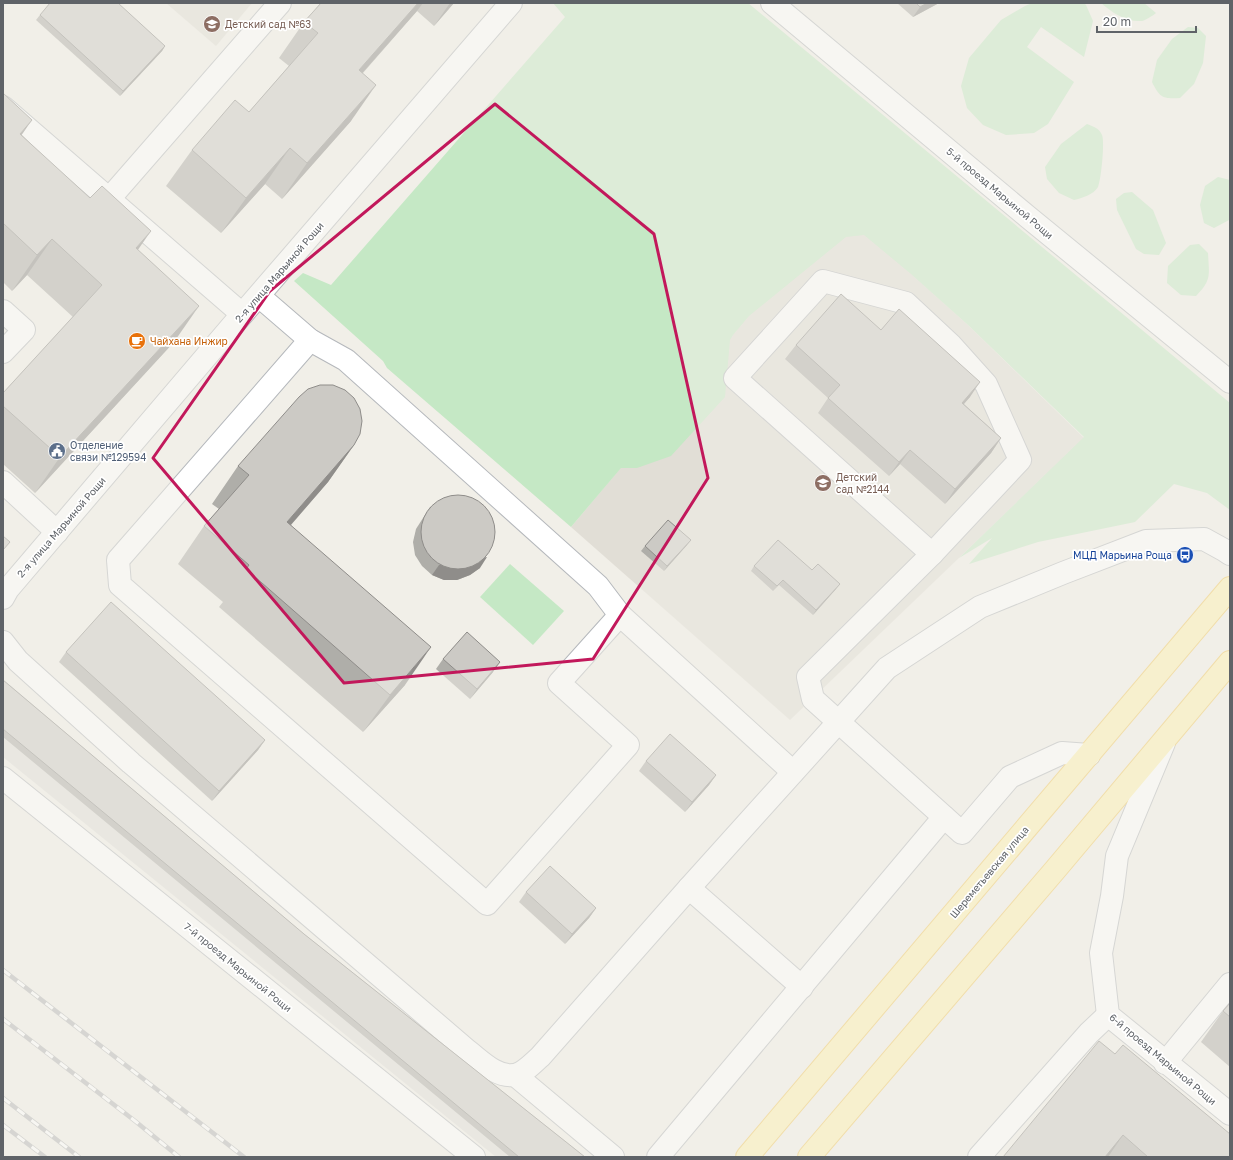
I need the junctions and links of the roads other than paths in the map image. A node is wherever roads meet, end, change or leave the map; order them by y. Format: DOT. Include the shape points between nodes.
graph roads {
  1 [pos="280,3"];
  2 [pos="511,3"];
  3 [pos="772,3"];
  4 [pos="3,107"];
  5 [pos="109,199"];
  6 [pos="258,296"];
  7 [pos="3,311"];
  8 [pos="242,314"];
  9 [pos="310,340"];
  10 [pos="3,352"];
  11 [pos="1230,382"];
  12 [pos="3,482"];
  13 [pos="57,532"];
  14 [pos="932,554"];
  15 [pos="1230,554"];
  16 [pos="1230,588"];
  17 [pos="3,598"];
  18 [pos="620,615"];
  19 [pos="3,642"];
  20 [pos="1230,662"];
  21 [pos="839,721"];
  22 [pos="1166,737"];
  23 [pos="1089,755"];
  24 [pos="793,772"];
  25 [pos="3,778"];
  26 [pos="944,817"];
  27 [pos="689,888"];
  28 [pos="1230,984"];
  29 [pos="802,987"];
  30 [pos="1108,1015"];
  31 [pos="1165,1063"];
  32 [pos="515,1075"];
  33 [pos="1230,1114"];
  34 [pos="474,1157"];
  35 [pos="612,1157"];
  36 [pos="658,1157"];
  37 [pos="747,1157"];
  38 [pos="809,1157"];
  39 [pos="979,1157"];
  1 -- 5 [label="street"];
  2 -- 6 [label="street, 2-я улица Марьиной Рощи"];
  3 -- 11 [label="street, 5-й проезд Марьиной Рощи"];
  4 -- 5 [label="street"];
  5 -- 8 [label="street"];
  6 -- 8 [label="street, 2-я улица Марьиной Рощи"];
  6 -- 9 [label="street"];
  7 -- 10 [label="street" via="24,330"];
  8 -- 13 [label="street, 2-я улица Марьиной Рощи"];
  9 -- 18 [label="street" via="346,360 598,586"];
  9 -- 18 [label="street" via="118,560 120,584 487,904 628,745 559,683"];
  12 -- 13 [label="street"];
  13 -- 17 [label="street, 2-я улица Марьиной Рощи"];
  14 -- 14 [label="street" via="1020,460 986,384 951,345 906,304 823,281 735,378"];
  14 -- 21 [label="street" via="808,677 813,699"];
  15 -- 21 [label="street" via="1204,538 1146,541 980,607 887,668"];
  16 -- 23 [label="main road, Шереметьевская улица"];
  18 -- 24 [label="street"];
  19 -- 32 [label="street" via="18,660 131,763 468,1051 502,1074"];
  20 -- 22 [label="main road"];
  21 -- 24 [label="street"];
  21 -- 26 [label="street"];
  22 -- 30 [label="street, 6-й проезд Марьиной Рощи" via="1117,856 1101,953"];
  22 -- 38 [label="main road"];
  23 -- 26 [label="street" via="1062,753 1010,776 962,833"];
  23 -- 37 [label="main road, Шереметьевская улица"];
  24 -- 27 [label="street"];
  25 -- 34 [label="street, 7-й проезд Марьиной Рощи"];
  26 -- 29 [label="street"];
  27 -- 29 [label="street"];
  27 -- 32 [label="street" via="540,1057"];
  28 -- 31 [label="street"];
  29 -- 36 [label="street"];
  30 -- 31 [label="street, 6-й проезд Марьиной Рощи"];
  30 -- 39 [label="street"];
  31 -- 33 [label="street, 6-й проезд Марьиной Рощи"];
  32 -- 35 [label="street"];
}
